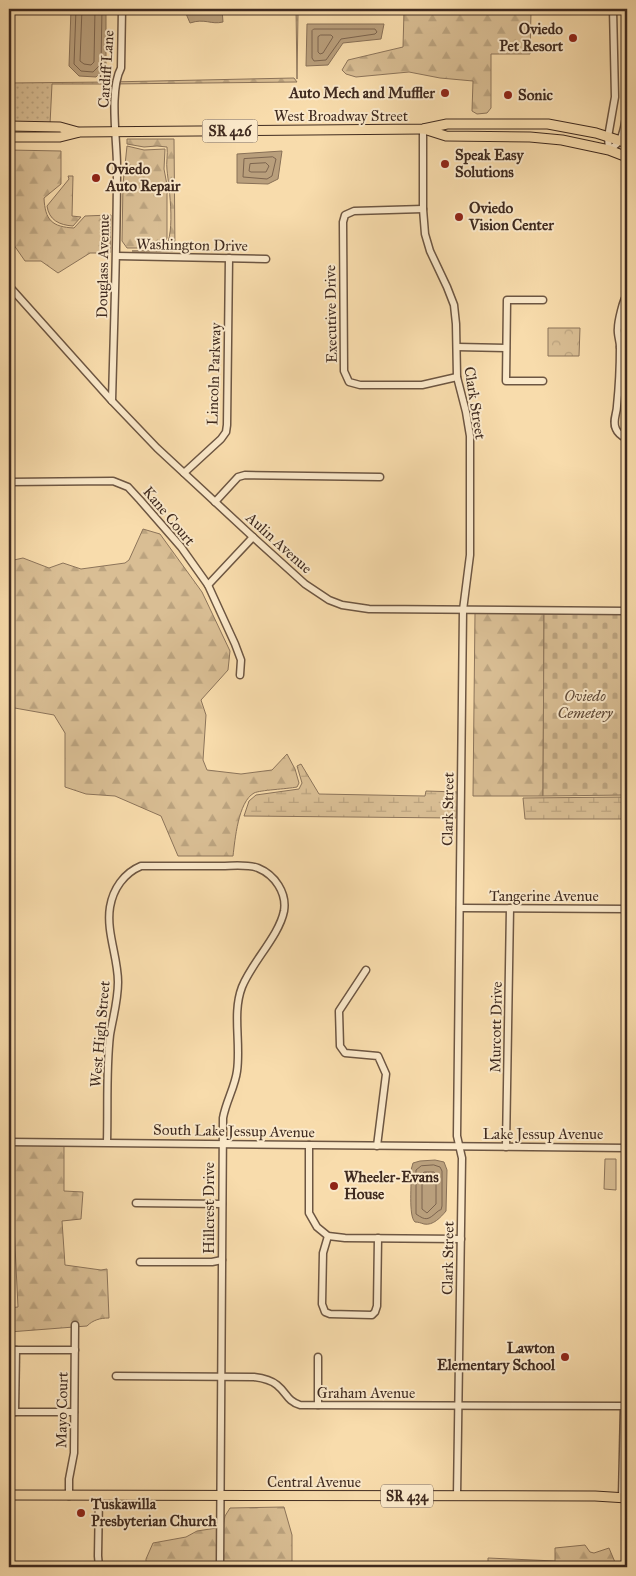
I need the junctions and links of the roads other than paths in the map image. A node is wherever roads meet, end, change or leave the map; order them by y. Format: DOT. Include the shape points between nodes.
graph roads {
  1 [pos="122,9"];
  2 [pos="613,9"];
  3 [pos="626,9"];
  4 [pos="9,126"];
  5 [pos="424,130"];
  6 [pos="116,131"];
  7 [pos="79,132"];
  8 [pos="9,137"];
  9 [pos="608,137"];
  10 [pos="624,142"];
  11 [pos="609,150"];
  12 [pos="627,157"];
  13 [pos="423,209"];
  14 [pos="117,256"];
  15 [pos="229,258"];
  16 [pos="266,258"];
  17 [pos="9,286"];
  18 [pos="627,295"];
  19 [pos="543,300"];
  20 [pos="622,310"];
  21 [pos="627,322"];
  22 [pos="627,335"];
  23 [pos="620,346"];
  24 [pos="456,347"];
  25 [pos="506,348"];
  26 [pos="618,374"];
  27 [pos="627,375"];
  28 [pos="457,377"];
  29 [pos="543,381"];
  30 [pos="112,402"];
  31 [pos="627,439"];
  32 [pos="184,473"];
  33 [pos="380,477"];
  34 [pos="9,482"];
  35 [pos="216,502"];
  36 [pos="253,537"];
  37 [pos="208,586"];
  38 [pos="463,610"];
  39 [pos="627,611"];
  40 [pos="240,674"];
  41 [pos="185,865"];
  42 [pos="460,908"];
  43 [pos="510,908"];
  44 [pos="627,909"];
  45 [pos="366,970"];
  46 [pos="9,1142"];
  47 [pos="107,1142"];
  48 [pos="222,1145"];
  49 [pos="309,1146"];
  50 [pos="377,1146"];
  51 [pos="459,1146"];
  52 [pos="506,1147"];
  53 [pos="627,1148"];
  54 [pos="136,1203"];
  55 [pos="222,1204"];
  56 [pos="328,1236"];
  57 [pos="378,1238"];
  58 [pos="461,1239"];
  59 [pos="222,1260"];
  60 [pos="140,1262"];
  61 [pos="75,1325"];
  62 [pos="12,1350"];
  63 [pos="75,1350"];
  64 [pos="318,1357"];
  65 [pos="116,1376"];
  66 [pos="222,1376"];
  67 [pos="318,1405"];
  68 [pos="458,1405"];
  69 [pos="626,1406"];
  70 [pos="12,1412"];
  71 [pos="74,1412"];
  72 [pos="9,1495"];
  73 [pos="65,1496"];
  74 [pos="99,1496"];
  75 [pos="220,1496"];
  76 [pos="457,1496"];
  77 [pos="625,1498"];
  78 [pos="100,1567"];
  79 [pos="220,1567"];
  1 -- 6 [label="street, Cardiff Lane"];
  2 -- 9 [label="street" via="615,97"];
  3 -- 10 [label="street"];
  4 -- 7 [label="main road, West Broadway Street / SR 426" via="60,127"];
  5 -- 6 [label="main road, West Broadway Street / SR 426"];
  5 -- 9 [label="main road, West Broadway Street / SR 426" via="447,124 529,123 572,128"];
  5 -- 11 [label="main road, West Broadway Street / SR 426" via="446,136 545,138"];
  5 -- 13 [label="street, Clark Street"];
  6 -- 7 [label="main road, West Broadway Street / SR 426"];
  6 -- 14 [label="street, Douglass Avenue"];
  7 -- 8 [label="main road, West Broadway Street / SR 426" via="60,137"];
  9 -- 10 [label="main road, West Broadway Street / SR 426"];
  9 -- 11 [label="street"];
  10 -- 11 [label="street"];
  11 -- 12 [label="main road, West Broadway Street / SR 426"];
  13 -- 24 [label="street, Clark Street" via="430,250 454,305"];
  13 -- 28 [label="street, Executive Drive" via="354,211 345,215 344,371 349,382 360,385 422,385"];
  14 -- 15 [label="street, Washington Drive"];
  14 -- 30 [label="street, Douglass Avenue"];
  15 -- 16 [label="street, Washington Drive"];
  15 -- 32 [label="street, Lincoln Parkway" via="226,432"];
  17 -- 30 [label="street, Aulin Avenue"];
  18 -- 20 [label="street"];
  19 -- 25 [label="street" via="507,300"];
  20 -- 21 [label="street"];
  20 -- 23 [label="street" via="617,329"];
  22 -- 23 [label="street"];
  23 -- 26 [label="street"];
  24 -- 25 [label="street"];
  24 -- 28 [label="street, Clark Street"];
  25 -- 29 [label="street" via="506,381"];
  26 -- 27 [label="street"];
  26 -- 31 [label="street" via="615,428"];
  28 -- 38 [label="street, Clark Street" via="470,436 470,555"];
  30 -- 32 [label="street, Aulin Avenue"];
  32 -- 35 [label="street, Aulin Avenue"];
  33 -- 35 [label="street" via="245,475 238,477"];
  34 -- 37 [label="street, Kane Court" via="113,481 128,487 181,547"];
  35 -- 36 [label="street, Aulin Avenue"];
  36 -- 37 [label="street"];
  36 -- 38 [label="street, Aulin Avenue" via="306,584 342,605 369,609"];
  37 -- 40 [label="street, Kane Court" via="241,660"];
  38 -- 39 [label="street, Aulin Avenue"];
  38 -- 42 [label="street, Clark Street"];
  41 -- 47 [label="street, West High Street" via="141,866 130,871 114,894 110,907 118,982 110,1034"];
  41 -- 48 [label="street, Hillcrest Drive" via="260,869 270,875 284,898 279,924 241,990 238,1002 238,1069 225,1106"];
  42 -- 43 [label="street, Tangerine Avenue"];
  42 -- 51 [label="street, Clark Street"];
  43 -- 44 [label="street, Tangerine Avenue"];
  43 -- 52 [label="street, Murcott Drive"];
  45 -- 50 [label="street" via="339,1011 340,1046 345,1054 378,1056 386,1074"];
  46 -- 47 [label="street, South Lake Jessup Avenue"];
  47 -- 48 [label="street, South Lake Jessup Avenue"];
  48 -- 49 [label="street, South Lake Jessup Avenue"];
  48 -- 55 [label="street, Hillcrest Drive"];
  49 -- 50 [label="street, South Lake Jessup Avenue"];
  49 -- 56 [label="street" via="309,1214"];
  50 -- 51 [label="street, South Lake Jessup Avenue"];
  51 -- 52 [label="street, Lake Jessup Avenue"];
  51 -- 58 [label="street, Clark Street" via="462,1158"];
  52 -- 53 [label="street, Lake Jessup Avenue"];
  54 -- 55 [label="street"];
  55 -- 59 [label="street, Hillcrest Drive"];
  56 -- 57 [label="street"];
  56 -- 57 [label="street" via="323,1253 322,1304 325,1312 330,1314 372,1315 375,1312 378,1306"];
  57 -- 58 [label="street"];
  58 -- 68 [label="street, Clark Street"];
  59 -- 60 [label="street"];
  59 -- 66 [label="street, Hillcrest Drive"];
  61 -- 63 [label="street, Mayo Court"];
  62 -- 63 [label="street"];
  62 -- 70 [label="street"];
  63 -- 71 [label="street, Mayo Court"];
  64 -- 67 [label="street"];
  65 -- 66 [label="street, Graham Avenue"];
  66 -- 67 [label="street, Graham Avenue" via="264,1379 276,1385 291,1402 300,1406"];
  66 -- 75 [label="street, Hillcrest Drive"];
  67 -- 68 [label="street, Graham Avenue"];
  68 -- 69 [label="street, Graham Avenue"];
  68 -- 76 [label="street, Clark Street"];
  69 -- 77 [label="street"];
  70 -- 71 [label="street"];
  71 -- 73 [label="street, Mayo Court" via="74,1453"];
  72 -- 73 [label="main road, SR 434"];
  73 -- 74 [label="main road, Central Avenue / SR 434"];
  74 -- 75 [label="main road, Central Avenue / SR 434"];
  74 -- 78 [label="street"];
  75 -- 76 [label="main road, Central Avenue / SR 434"];
  75 -- 79 [label="street, Hillcrest Drive"];
  76 -- 77 [label="main road, Central Avenue / SR 434"];
}
